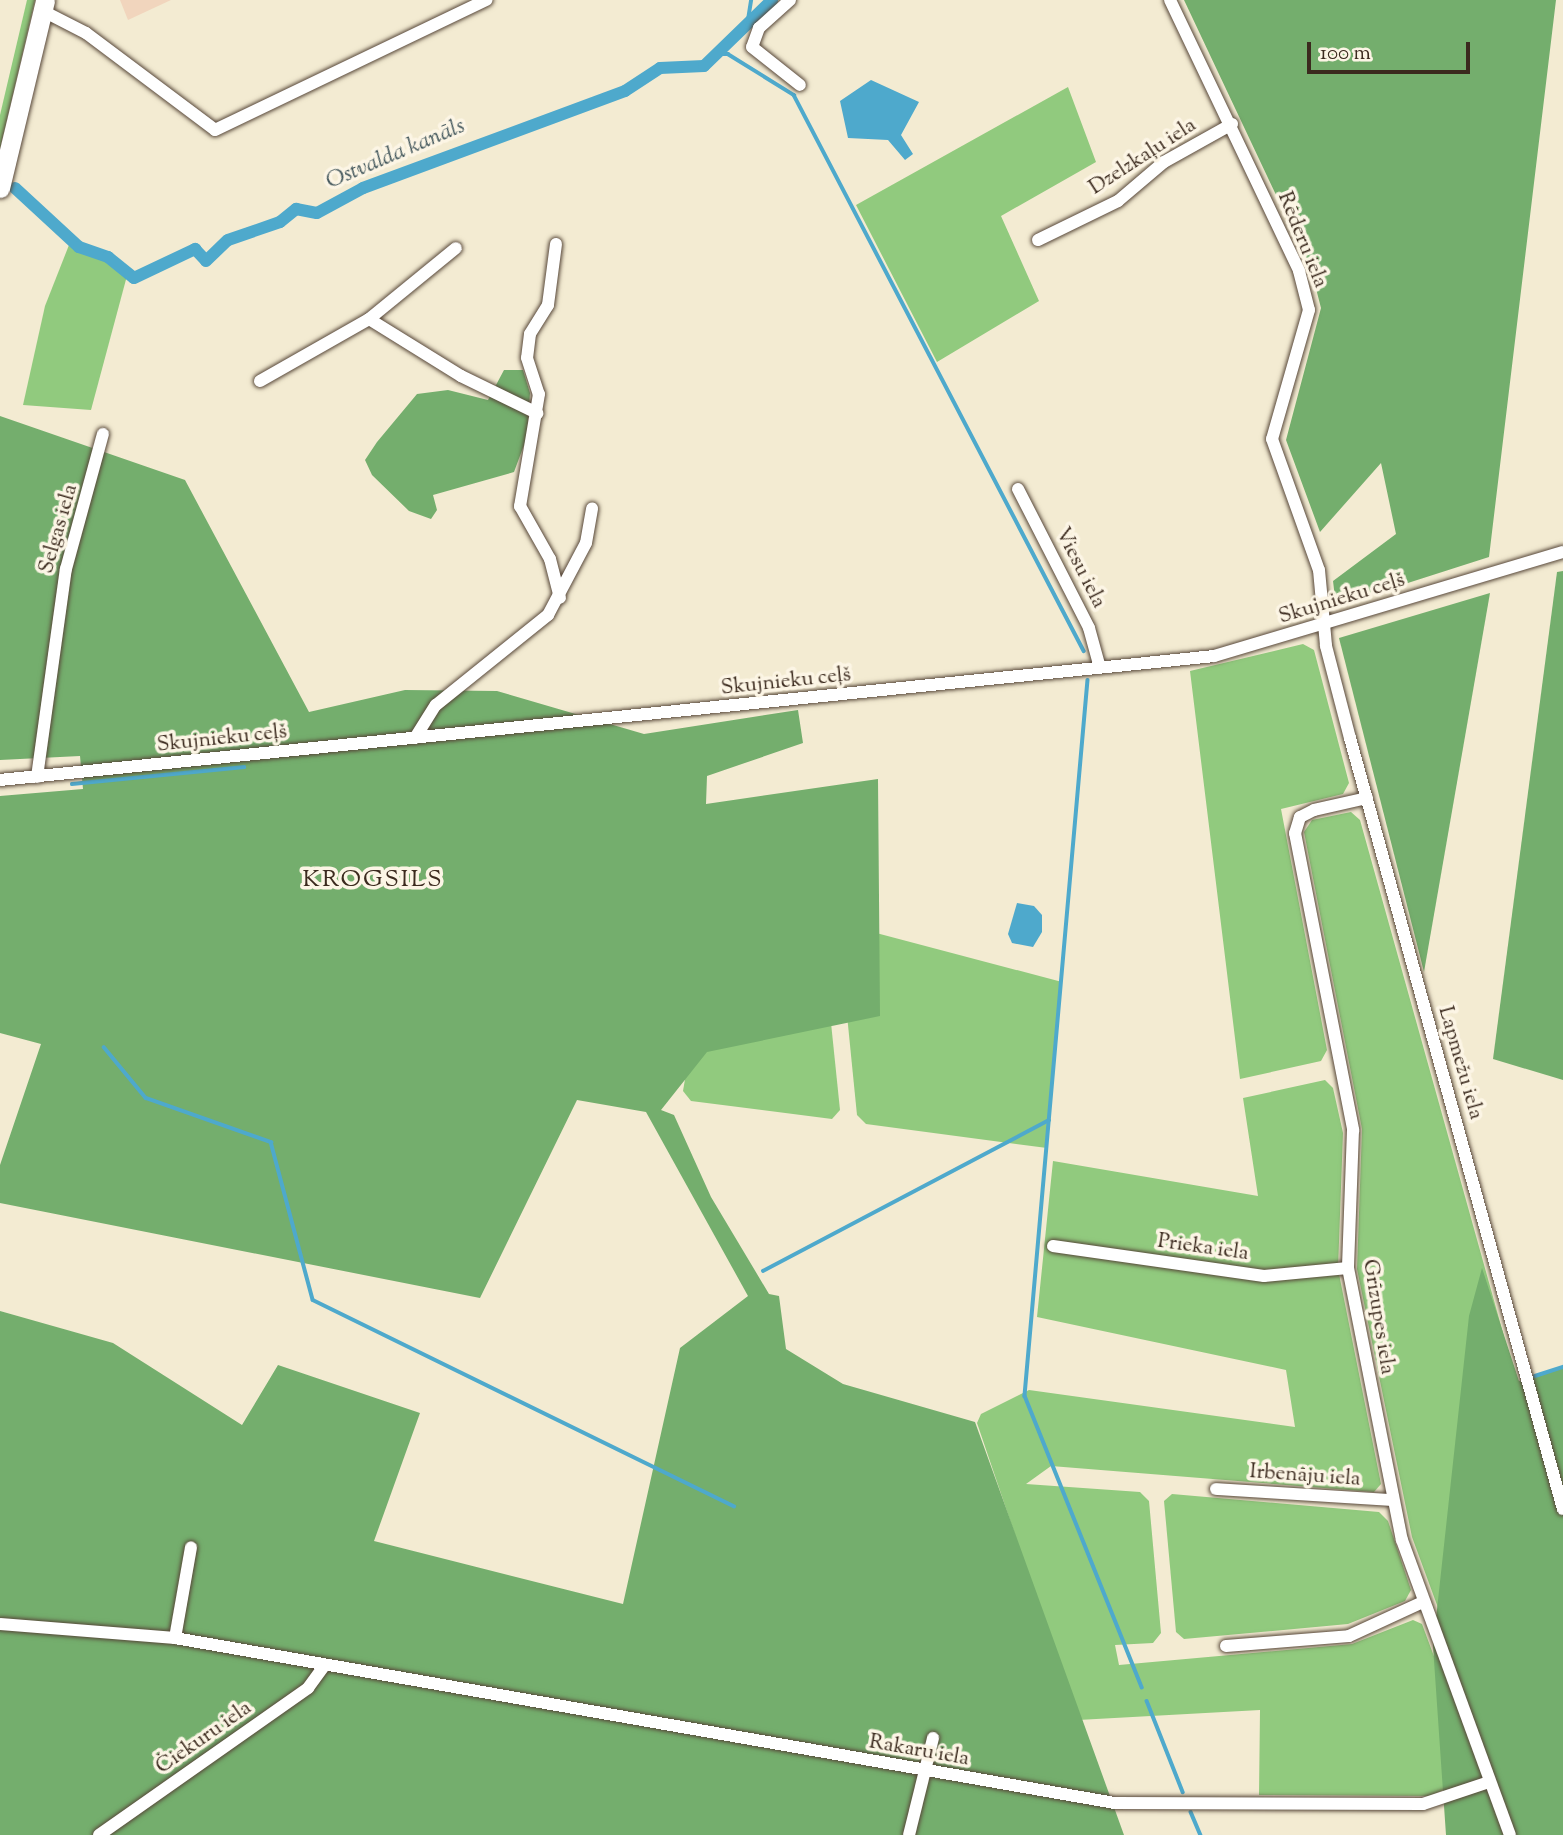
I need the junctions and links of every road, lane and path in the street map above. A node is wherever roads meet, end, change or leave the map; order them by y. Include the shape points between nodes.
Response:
1 (486, 0) edge
2 (790, 0) edge
3 (1170, 0) edge
4 (44, 5) edge
5 (800, 85) dead end
6 (1232, 124) junction
7 (0, 188) edge
8 (1038, 240) dead end
9 (556, 244) dead end
10 (456, 248) dead end
11 (369, 319) junction
12 (260, 381) dead end
13 (537, 413) junction
14 (103, 434) dead end
15 (1018, 489) dead end
16 (592, 509) dead end
17 (1563, 552) edge
18 (559, 598) junction
19 (1324, 627) junction
20 (1100, 667) junction
21 (415, 738) junction
22 (37, 777) junction
23 (0, 780) edge
24 (1367, 798) junction
25 (1053, 1246) dead end
26 (1348, 1268) junction
27 (1216, 1489) dead end
28 (1391, 1500) junction
29 (1563, 1509) edge
30 (191, 1547) dead end
31 (1423, 1602) junction
32 (0, 1624) edge
33 (176, 1638) junction
34 (1226, 1646) dead end
35 (324, 1666) junction
36 (933, 1738) dead end
37 (924, 1771) junction
38 (1489, 1782) junction
39 (99, 1835) edge
40 (909, 1835) edge
41 (1510, 1835) edge

1 - 4 street via 215,130
2 - 5 street via 759,27 752,47
3 - 6 street, Rēderu iela
4 - 7 main road
6 - 8 street, Dzelzkaļu iela via 1164,162 1118,201
6 - 19 street, Rēderu iela via 1299,271 1309,310 1272,439 1319,570
9 - 13 street via 554,279 527,358 539,394
10 - 11 street
11 - 12 street
11 - 13 street via 461,376
13 - 18 street via 520,506 550,559
14 - 22 street, Selgas iela via 66,569
15 - 20 street, Viesu iela via 1089,628
16 - 18 street via 586,543
17 - 19 street, Skujnieku ceļš
18 - 21 street via 548,615 436,705
19 - 20 street, Skujnieku ceļš via 1214,656
19 - 24 street, Lapmežu iela
20 - 21 street, Skujnieku ceļš
21 - 22 street, Skujnieku ceļš
22 - 23 street, Skujnieku ceļš
24 - 26 street, Grīzupes iela via 1314,810 1300,817 1295,833 1353,1130
24 - 29 street, Lapmežu iela
25 - 26 street, Prieka iela via 1264,1276
26 - 28 street, Grīzupes iela
27 - 28 street, Irbenāju iela
28 - 31 street, Grīzupes iela
30 - 33 street
31 - 34 street via 1349,1636
31 - 38 street, Grīzupes iela
32 - 33 street, Rakaru iela
33 - 35 street, Rakaru iela
35 - 37 street, Rakaru iela
35 - 39 street, Čiekuru iela via 308,1688
36 - 37 street
37 - 38 street, Rakaru iela via 1118,1803 1423,1804
37 - 40 street
38 - 41 street, Grīzupes iela

